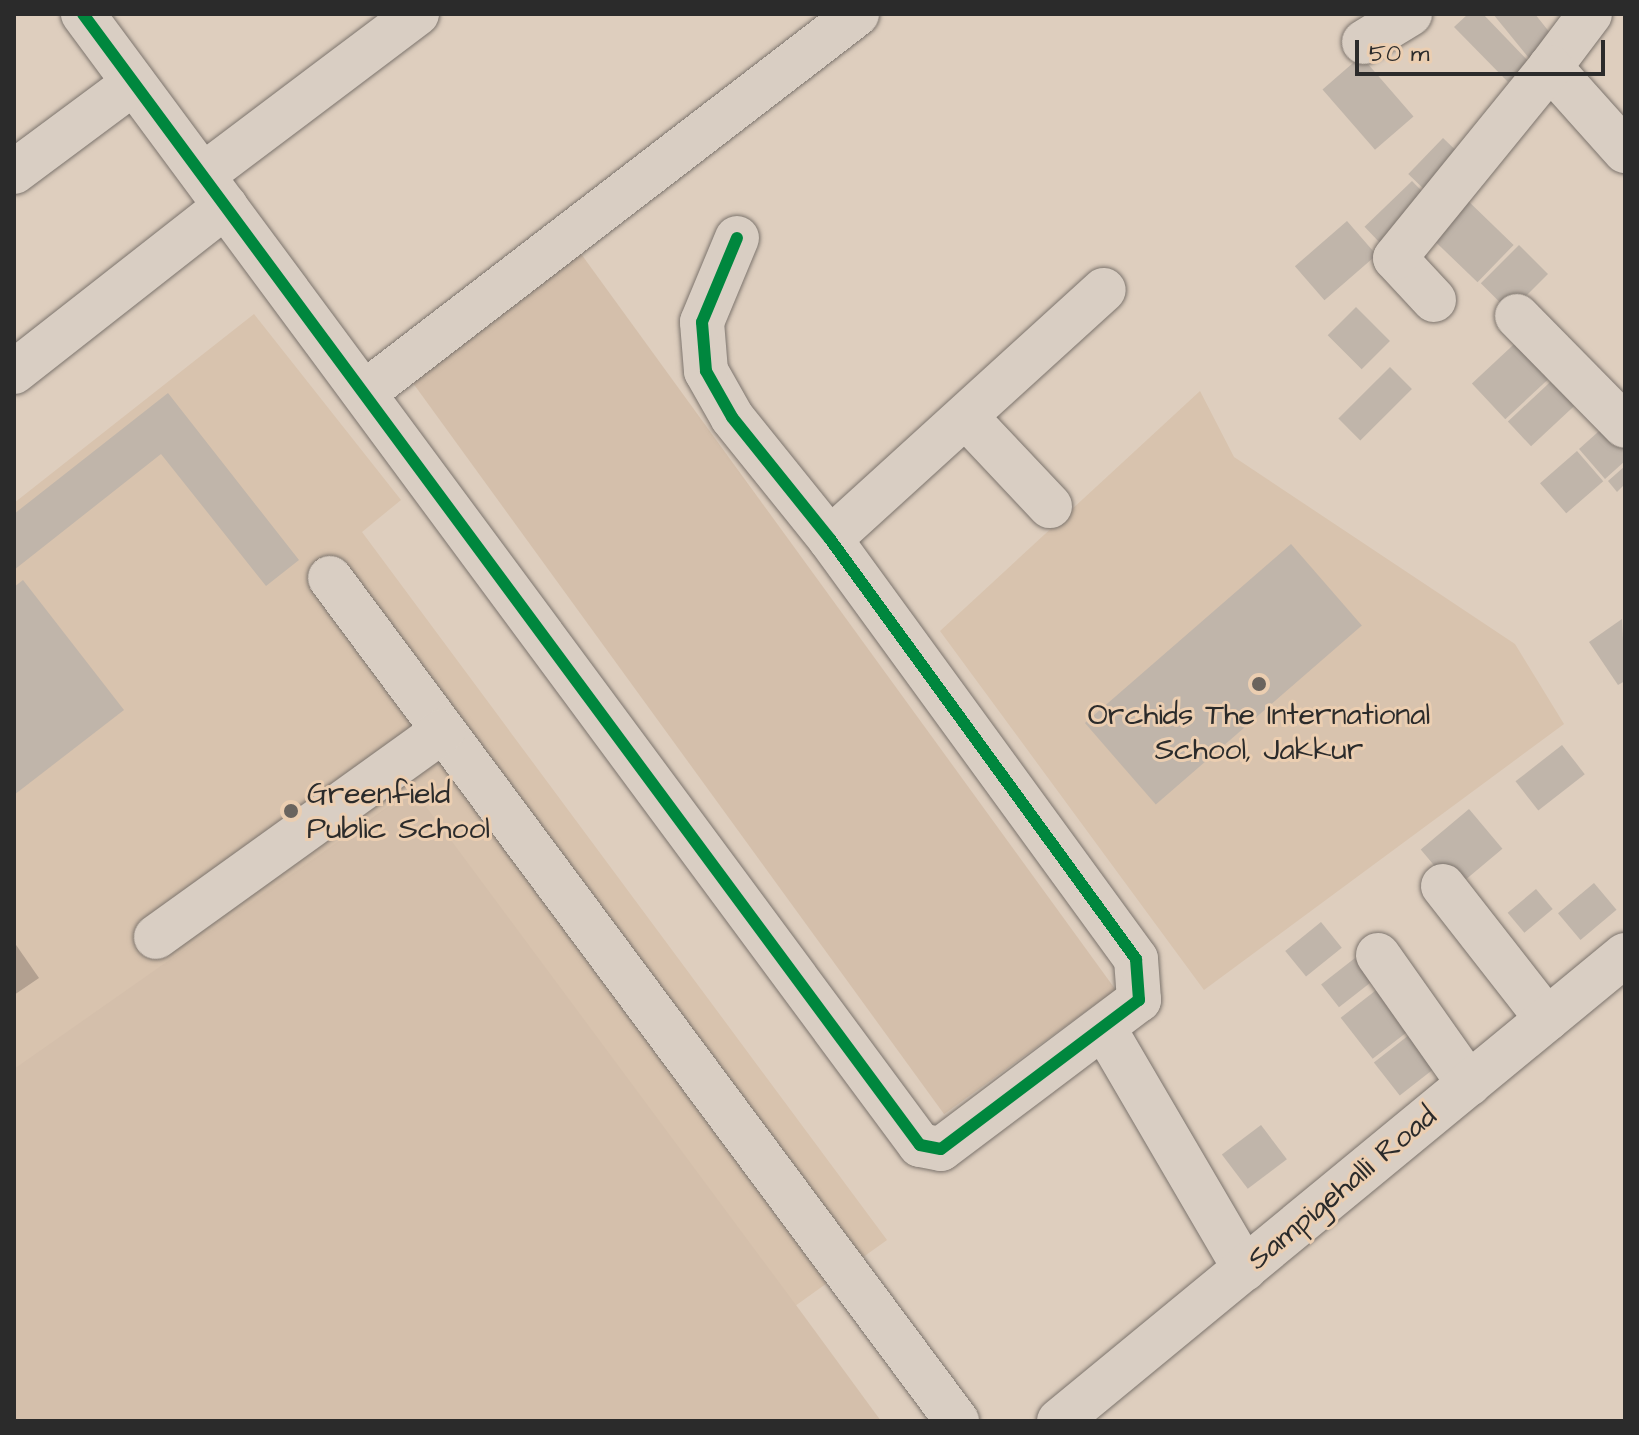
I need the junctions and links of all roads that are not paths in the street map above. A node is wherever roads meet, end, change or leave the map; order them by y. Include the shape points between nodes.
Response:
1 (83, 14) edge
2 (417, 14) edge
3 (857, 14) edge
4 (1410, 14) edge
5 (1590, 14) edge
6 (1364, 42) dead end
7 (1550, 67) junction
8 (134, 83) junction
9 (1625, 151) edge
10 (14, 172) edge
11 (214, 190) junction
12 (737, 238) dead end
13 (1104, 290) dead end
14 (1434, 300) dead end
15 (1517, 316) dead end
16 (14, 372) edge
17 (364, 393) junction
18 (967, 418) junction
19 (1625, 426) edge
20 (1050, 506) dead end
21 (830, 539) junction
22 (330, 578) dead end
23 (443, 731) junction
24 (1443, 886) dead end
25 (156, 937) dead end
26 (1378, 955) dead end
27 (1625, 955) edge
28 (1547, 1019) junction
29 (1104, 1028) junction
30 (1469, 1084) junction
31 (1245, 1269) junction
32 (957, 1421) edge
33 (1059, 1421) edge

1 - 8 street
2 - 11 street
3 - 17 street
4 - 6 street
5 - 7 street
7 - 9 street
7 - 14 street via 1395,258
8 - 10 street
8 - 11 street
11 - 16 street
11 - 17 street
12 - 21 street via 702,322 706,371 732,417
13 - 18 street
15 - 19 street
17 - 29 street via 920,1145 941,1149
18 - 20 street
18 - 21 street
21 - 29 street via 1136,959 1139,1000
22 - 23 street
23 - 25 street
23 - 32 street
24 - 28 street
26 - 30 street
27 - 28 street, Sampigehalli Road
28 - 30 street, Sampigehalli Road
29 - 31 street
30 - 31 street, Sampigehalli Road
31 - 33 street, Sampigehalli Road

